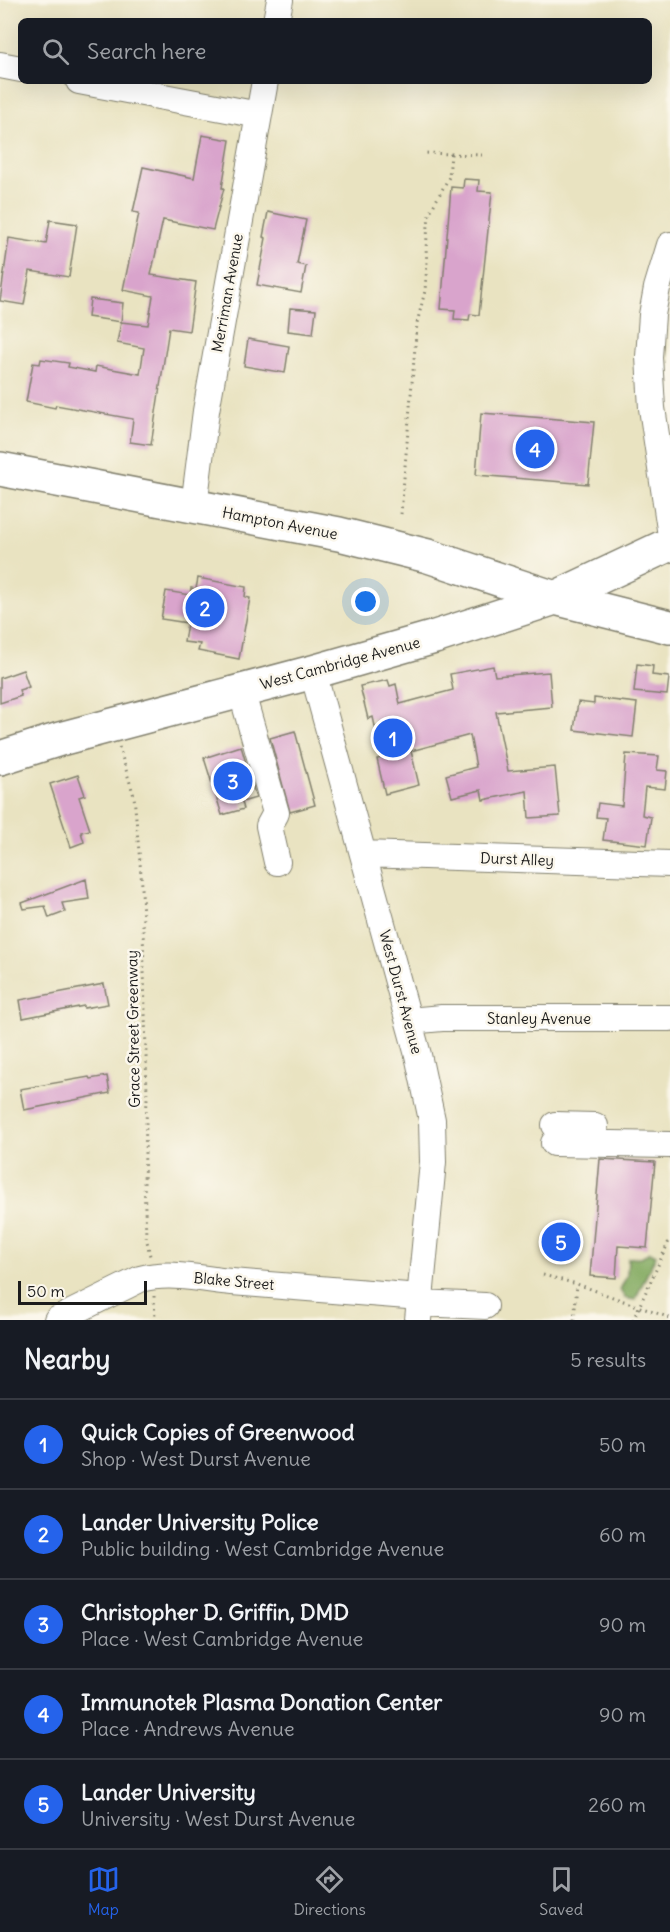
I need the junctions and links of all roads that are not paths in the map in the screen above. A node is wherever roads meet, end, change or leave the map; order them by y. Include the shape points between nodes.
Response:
1 (280, 0) edge
2 (277, 18) edge
3 (0, 65) edge
4 (18, 68) edge
5 (96, 84) edge
6 (265, 84) edge
7 (259, 115) junction
8 (670, 245) edge
9 (0, 469) edge
10 (194, 506) junction
11 (670, 529) edge
12 (670, 544) edge
13 (555, 598) junction
14 (670, 627) edge
15 (313, 672) junction
16 (241, 690) junction
17 (0, 758) edge
18 (363, 854) junction
19 (278, 862) dead end
20 (670, 864) edge
21 (670, 1018) edge
22 (409, 1021) junction
23 (670, 1129) edge
24 (670, 1145) edge
25 (485, 1306) dead end
26 (419, 1307) edge
27 (57, 1320) edge

1 - 2 street
3 - 4 street
5 - 7 street
6 - 7 street, Merriman Avenue
7 - 10 street, Merriman Avenue via 206,411
8 - 11 street via 652,315 650,357 652,408
9 - 10 main road, Hampton Avenue
10 - 13 main road, Hampton Avenue via 429,556
12 - 13 main road, West Cambridge Avenue
13 - 14 main road, Hampton Avenue
13 - 15 main road, West Cambridge Avenue
15 - 16 main road, West Cambridge Avenue
15 - 18 street, West Durst Avenue
16 - 17 main road, West Cambridge Avenue
16 - 19 street via 276,813 268,826
18 - 20 street, Durst Alley
18 - 22 street, West Durst Avenue
21 - 22 street, Stanley Avenue
22 - 26 street, West Durst Avenue via 428,1096 433,1135
23 - 24 street via 555,1134
25 - 26 street, Blake Street
26 - 27 street, Blake Street via 153,1275

